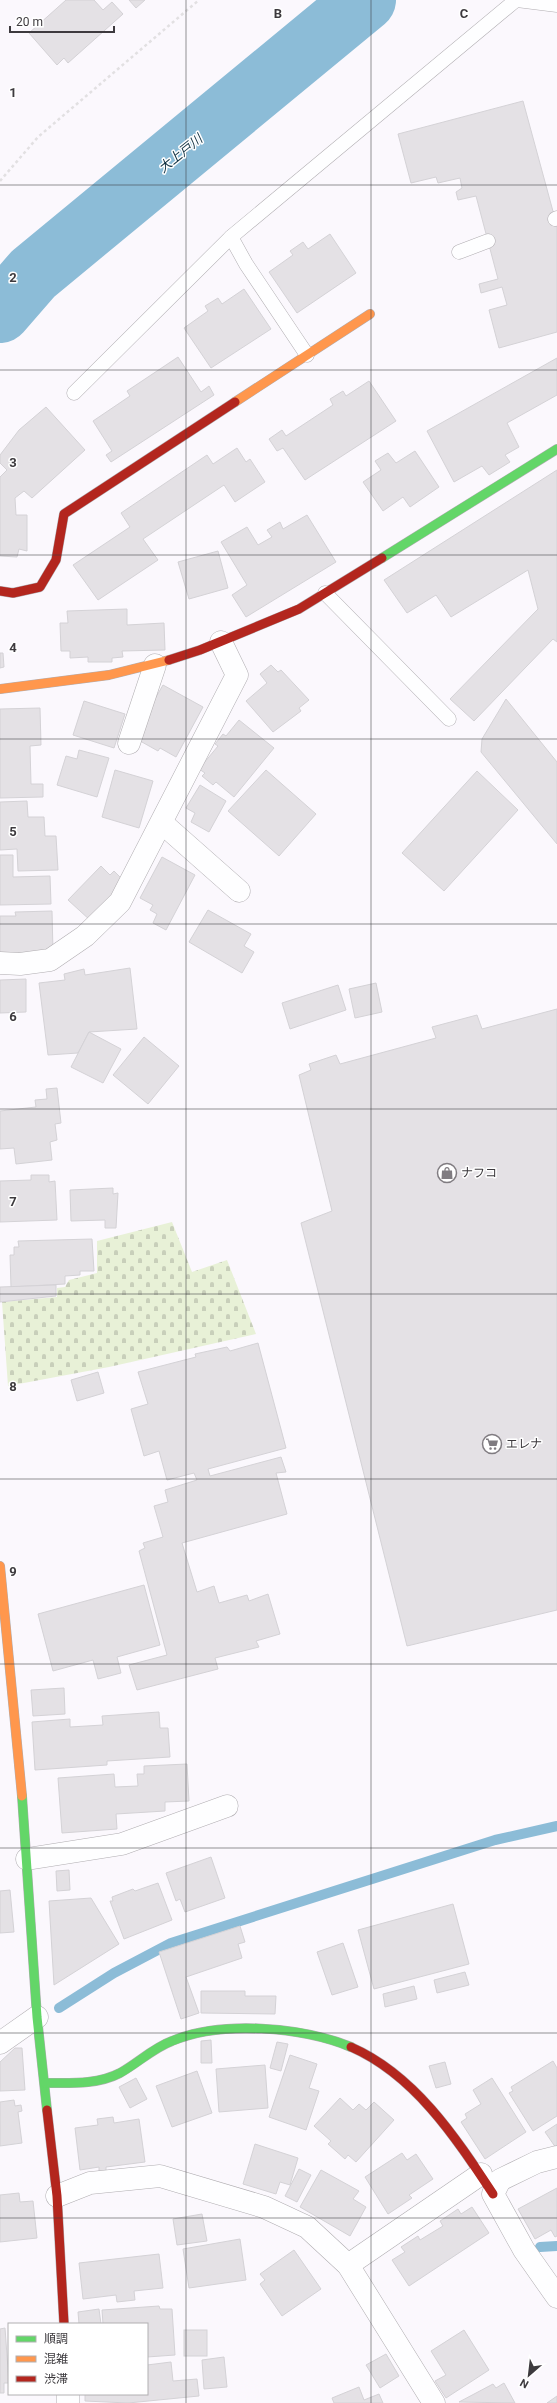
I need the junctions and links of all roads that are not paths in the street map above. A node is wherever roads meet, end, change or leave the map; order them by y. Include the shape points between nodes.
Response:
1 (516, 0) edge
2 (557, 5) edge
3 (231, 237) junction
4 (488, 241) dead end
5 (459, 252) dead end
6 (370, 314) dead end
7 (307, 356) junction
8 (74, 393) dead end
9 (557, 449) edge
10 (0, 591) edge
11 (325, 593) junction
12 (221, 642) junction
13 (155, 665) junction
14 (0, 689) edge
15 (449, 719) dead end
16 (129, 743) dead end
17 (162, 823) junction
18 (239, 891) dead end
19 (0, 963) edge
20 (0, 1566) edge
21 (227, 1806) dead end
22 (27, 1859) junction
23 (37, 2017) junction
24 (0, 2042) edge
25 (45, 2083) junction
26 (557, 2157) edge
27 (481, 2174) junction
28 (493, 2194) junction
29 (57, 2196) junction
30 (348, 2265) junction
31 (557, 2297) edge
32 (64, 2323) edge
33 (434, 2403) edge

1 - 2 lane
1 - 3 lane
3 - 7 lane
3 - 8 lane
4 - 5 lane
6 - 7 street
7 - 10 street via 64,514 56,560 40,588 13,593
9 - 11 street
11 - 12 street via 299,609
11 - 15 lane
12 - 13 street
12 - 17 street via 237,675
13 - 14 street via 109,675
13 - 16 street
17 - 18 street
17 - 19 street via 120,902 85,936 50,960 20,964
20 - 22 street
21 - 22 street via 122,1844
22 - 23 street
23 - 24 street
23 - 25 street
25 - 27 street via 93,2083 118,2073 172,2040 209,2029 303,2032 331,2038 373,2058 416,2091
25 - 29 street
26 - 28 street via 537,2162 500,2180
27 - 28 street
27 - 30 street
28 - 31 street via 524,2250
29 - 30 street via 90,2183 160,2176 264,2207 307,2228
29 - 32 street
30 - 33 street

